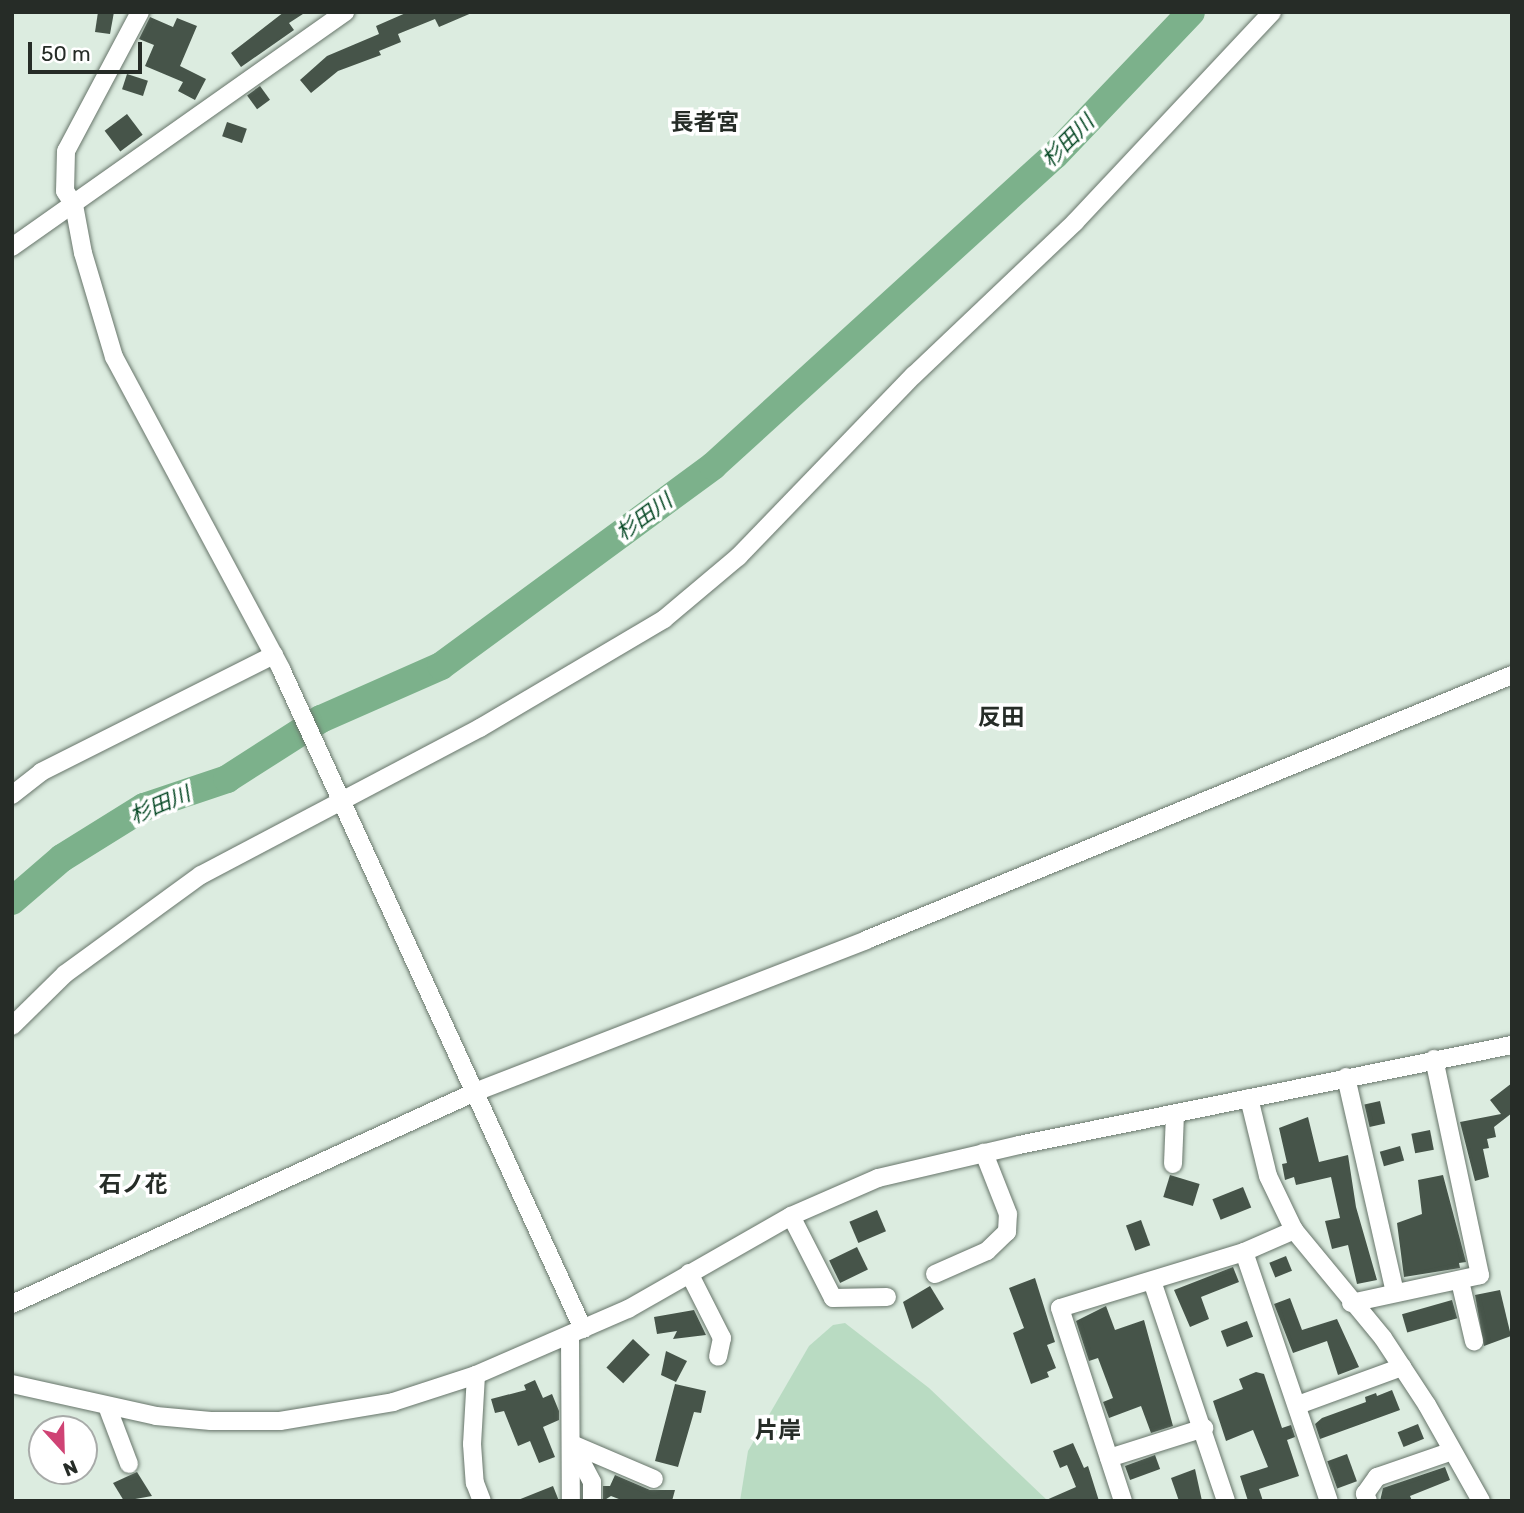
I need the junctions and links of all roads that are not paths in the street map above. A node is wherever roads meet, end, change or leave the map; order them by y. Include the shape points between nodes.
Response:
1 (139, 12) edge
2 (345, 12) edge
3 (1272, 12) edge
4 (74, 205) junction
5 (12, 247) edge
6 (277, 662) junction
7 (1512, 675) edge
8 (338, 794) junction
9 (12, 795) edge
10 (12, 1026) edge
11 (1512, 1045) edge
12 (1434, 1059) junction
13 (1346, 1077) junction
14 (475, 1092) junction
15 (1249, 1098) junction
16 (1175, 1114) junction
17 (984, 1153) junction
18 (1172, 1164) dead end
19 (791, 1216) junction
20 (1294, 1230) junction
21 (1244, 1252) junction
22 (690, 1273) junction
23 (935, 1274) dead end
24 (1152, 1281) junction
25 (1460, 1281) junction
26 (1395, 1293) junction
27 (887, 1297) dead end
28 (1351, 1303) junction
29 (12, 1304) edge
30 (576, 1332) junction
31 (1474, 1341) dead end
32 (718, 1357) dead end
33 (1402, 1367) junction
34 (476, 1375) junction
35 (12, 1384) edge
36 (1298, 1405) junction
37 (107, 1406) junction
38 (1203, 1428) junction
39 (572, 1444) junction
40 (1452, 1451) junction
41 (1109, 1458) junction
42 (129, 1464) dead end
43 (654, 1479) dead end
44 (482, 1501) edge
45 (571, 1501) edge
46 (592, 1501) edge
47 (1123, 1501) edge
48 (1226, 1501) edge
49 (1329, 1501) edge
50 (1368, 1501) edge
51 (1481, 1501) edge

1 - 4 street via 66,152 65,191
2 - 4 street
3 - 8 street via 1140,156 728,565 664,618 596,663
4 - 5 street
4 - 6 street via 83,253 114,357
6 - 8 street
6 - 9 street via 41,772
7 - 14 street via 866,940
8 - 10 street via 201,875 65,974
8 - 14 street
11 - 12 street
12 - 13 street
12 - 25 street via 1480,1275
13 - 15 street
13 - 26 street
14 - 29 street
14 - 30 street
15 - 16 street
15 - 20 street via 1269,1176
16 - 17 street
16 - 18 street
17 - 19 street via 878,1178
17 - 23 street via 1008,1213 1007,1232 987,1251
19 - 22 street
19 - 27 street via 833,1298
20 - 21 street
20 - 28 street
21 - 24 street
21 - 36 street
22 - 30 street
22 - 32 street via 722,1338
24 - 38 street
24 - 41 street via 1060,1308
25 - 26 street
25 - 31 street
26 - 28 street
28 - 33 street
30 - 34 street
30 - 39 street
33 - 36 street
33 - 40 street
34 - 37 street via 393,1402 280,1421 183,1418
34 - 44 street via 472,1444 475,1483
35 - 37 street
36 - 49 street
37 - 42 street
38 - 41 street
38 - 48 street
39 - 43 street
39 - 45 street
39 - 46 street via 592,1482
40 - 50 street via 1377,1477 1365,1494
40 - 51 street
41 - 47 street

